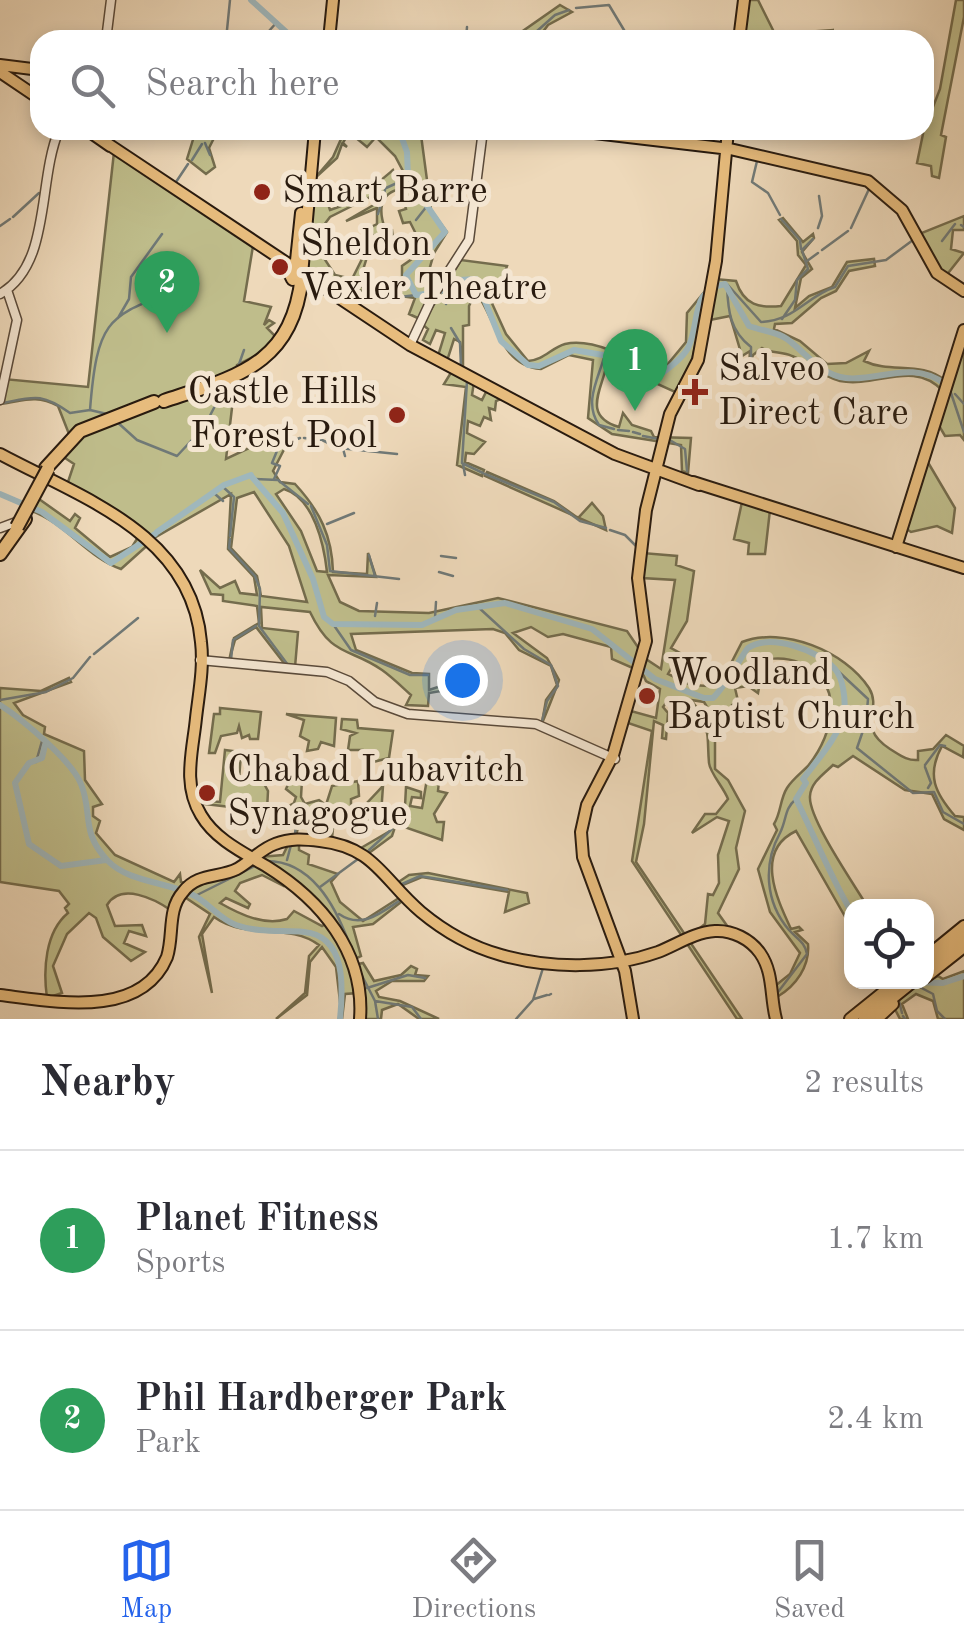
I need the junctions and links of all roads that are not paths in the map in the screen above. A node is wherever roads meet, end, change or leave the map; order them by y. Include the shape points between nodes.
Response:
1 (111, 0) edge
2 (334, 0) edge
3 (744, 0) edge
4 (107, 30) edge
5 (330, 30) edge
6 (740, 30) edge
7 (6, 71) edge
8 (30, 91) edge
9 (56, 140) edge
10 (102, 140) edge
11 (313, 140) edge
12 (482, 140) edge
13 (656, 140) edge
14 (727, 140) edge
15 (726, 148) junction
16 (302, 272) junction
17 (3, 292) edge
18 (964, 292) edge
19 (964, 330) edge
20 (410, 345) junction
21 (0, 400) edge
22 (0, 454) edge
23 (655, 468) junction
24 (44, 475) junction
25 (22, 519) junction
26 (0, 528) edge
27 (896, 547) junction
28 (0, 550) edge
29 (964, 568) edge
30 (200, 662) junction
31 (614, 757) junction
32 (250, 859) junction
33 (595, 882) junction
34 (964, 936) edge
35 (934, 958) edge
36 (622, 959) junction
37 (934, 968) edge
38 (895, 989) edge
39 (897, 989) edge
40 (898, 989) edge
41 (0, 995) edge
42 (360, 1019) edge
43 (635, 1019) edge
44 (777, 1019) edge
45 (850, 1019) edge
46 (864, 1019) edge
47 (877, 1019) edge

1 - 4 street
2 - 5 main road
3 - 6 main road
7 - 8 main road
9 - 17 street via 32,258 25,274
10 - 16 main road
11 - 16 main road
12 - 20 street via 470,240
13 - 15 main road
14 - 15 main road
15 - 18 main road via 876,185 902,210 932,267
15 - 23 main road via 694,363 669,405
16 - 20 main road
16 - 24 highway via 290,326 262,361 235,377 100,422 64,444
17 - 21 street via 14,304 16,324
19 - 27 main road
20 - 23 main road
22 - 24 main road
23 - 27 main road
23 - 31 main road via 639,573 648,628
24 - 25 highway, bridge
24 - 25 street, bridge
24 - 30 main road via 153,542 178,575
25 - 26 street
25 - 28 highway
27 - 29 main road
30 - 31 street via 327,672 392,710 533,723
30 - 32 main road via 188,773 197,808 217,836
31 - 33 main road via 585,826
31 - 33 main road via 588,804 581,846
32 - 36 main road via 286,840 346,845 368,855 448,932 487,950 535,962
32 - 41 main road via 192,883 180,896 164,962 130,1001 103,1006
32 - 42 main road via 328,919 361,996
33 - 36 main road
34 - 35 highway
34 - 37 main road
36 - 43 main road
36 - 44 main road via 708,929 736,932 756,943 769,962
38 - 45 main road
39 - 46 highway
40 - 47 main road

